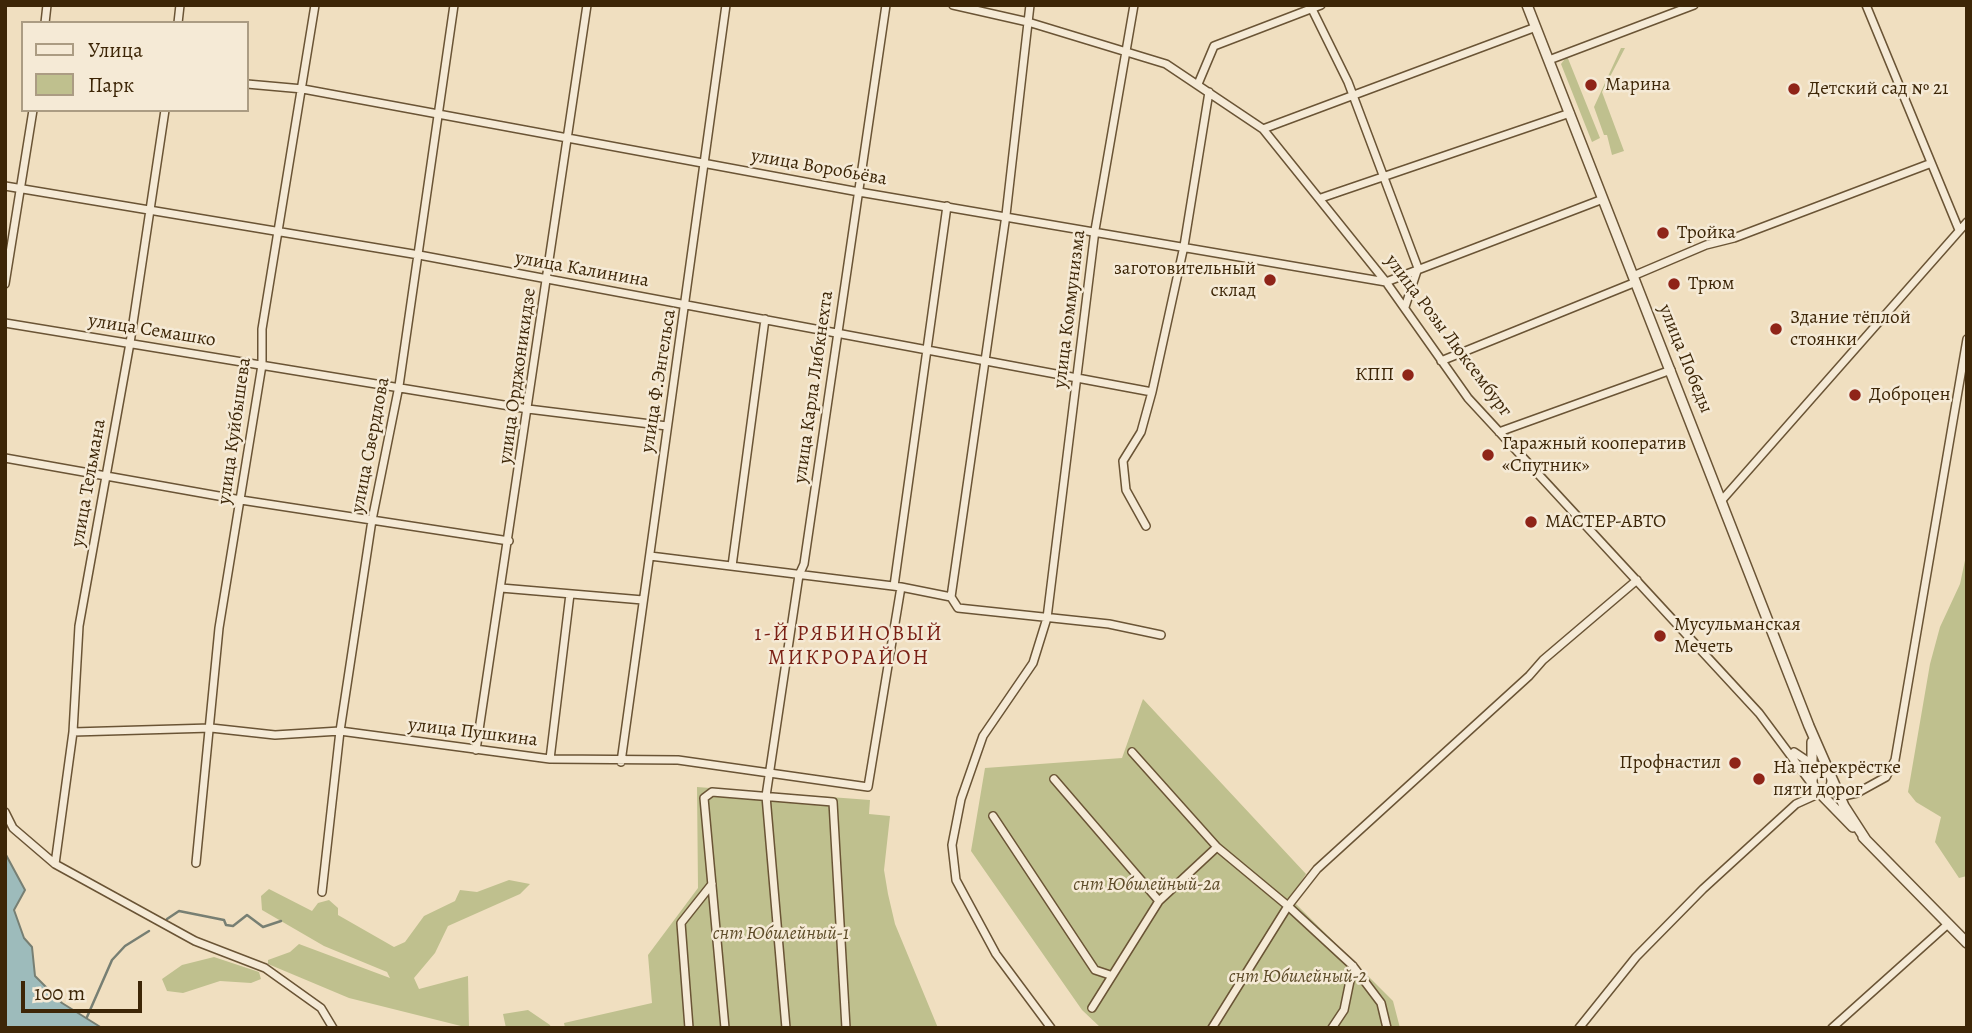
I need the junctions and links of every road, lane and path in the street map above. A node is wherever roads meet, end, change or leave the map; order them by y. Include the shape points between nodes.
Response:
1 (315, 5) edge
2 (454, 5) edge
3 (587, 5) edge
4 (726, 5) edge
5 (887, 5) edge
6 (953, 5) edge
7 (1030, 5) edge
8 (1134, 5) edge
9 (1321, 5) edge
10 (1527, 5) edge
11 (1694, 5) edge
12 (1866, 5) edge
13 (1311, 7) edge
14 (1028, 22) junction
15 (1536, 27) junction
16 (1127, 52) junction
17 (1549, 60) junction
18 (248, 84) edge
19 (1198, 84) junction
20 (303, 89) junction
21 (1209, 92) junction
22 (1352, 95) junction
23 (33, 112) edge
24 (165, 112) edge
25 (1570, 113) junction
26 (436, 114) junction
27 (1264, 130) junction
28 (568, 136) junction
29 (706, 163) junction
30 (1929, 164) junction
31 (1384, 178) junction
32 (5, 186) edge
33 (21, 188) junction
34 (859, 192) junction
35 (1321, 198) junction
36 (1603, 199) junction
37 (947, 206) junction
38 (151, 209) junction
39 (1006, 215) junction
40 (1967, 222) edge
41 (280, 230) junction
42 (1095, 230) junction
43 (1959, 230) junction
44 (1184, 246) junction
45 (419, 255) junction
46 (1418, 268) junction
47 (1634, 279) junction
48 (548, 280) junction
49 (1386, 282) junction
50 (5, 284) edge
51 (687, 305) junction
52 (1405, 307) junction
53 (765, 319) junction
54 (5, 323) edge
55 (838, 334) junction
56 (1967, 339) edge
57 (130, 343) junction
58 (925, 349) junction
59 (985, 360) junction
60 (1441, 361) junction
61 (262, 365) junction
62 (1671, 370) junction
63 (1077, 377) junction
64 (399, 386) junction
65 (1152, 392) junction
66 (528, 409) junction
67 (667, 426) junction
68 (1499, 432) junction
69 (5, 457) edge
70 (106, 475) junction
71 (241, 500) junction
72 (1722, 500) junction
73 (372, 520) junction
74 (1146, 526) dead end
75 (509, 541) junction
76 (650, 556) junction
77 (732, 566) junction
78 (799, 575) junction
79 (1637, 580) junction
80 (897, 586) junction
81 (501, 588) junction
82 (570, 594) junction
83 (951, 597) junction
84 (643, 600) junction
85 (1047, 618) junction
86 (1161, 635) dead end
87 (1809, 726) junction
88 (211, 728) junction
89 (340, 731) junction
90 (73, 732) junction
91 (1781, 739) junction
92 (476, 750) junction
93 (1132, 752) dead end
94 (550, 759) junction
95 (621, 762) junction
96 (1817, 768) junction
97 (769, 773) junction
98 (1832, 777) junction
99 (1054, 779) dead end
100 (1816, 786) junction
101 (1857, 793) junction
102 (766, 796) junction
103 (1839, 797) junction
104 (1796, 804) junction
105 (5, 813) edge
106 (993, 816) dead end
107 (1850, 817) junction
108 (1866, 840) junction
109 (1217, 847) junction
110 (196, 863) dead end
111 (55, 864) junction
112 (712, 884) junction
113 (322, 892) dead end
114 (1159, 901) junction
115 (1288, 906) junction
116 (1948, 925) junction
117 (1967, 943) edge
118 (1353, 966) junction
119 (1110, 975) junction
120 (1092, 1007) dead end
121 (333, 1028) edge
122 (690, 1028) edge
123 (725, 1028) edge
124 (786, 1028) edge
125 (846, 1028) edge
126 (1051, 1028) edge
127 (1212, 1028) edge
128 (1332, 1028) edge
129 (1387, 1028) edge
130 (1579, 1028) edge
131 (1832, 1028) edge

1 - 20 street, улица Куйбышева
2 - 26 street, улица Свердлова
3 - 28 street, улица Орджоникидзе
4 - 29 street, улица Ф.Энгельса
5 - 34 street, улица Карла Либкнехта
6 - 14 street, улица Розы Люксембург
7 - 14 street
8 - 16 street, улица Коммунизма
9 - 13 street
10 - 15 street, улица Победы
11 - 17 street
12 - 30 street
13 - 19 street via 1214,46
13 - 22 street
14 - 16 street, улица Розы Люксембург
14 - 39 street
15 - 17 street, улица Победы
15 - 22 street
16 - 19 street, улица Розы Люксембург via 1166,64
16 - 42 street, улица Коммунизма
17 - 25 street, улица Победы
18 - 20 street, улица Воробьёва
19 - 21 street, улица Розы Люксембург
20 - 26 street, улица Воробьёва
20 - 41 street, улица Куйбышева
21 - 27 street, улица Розы Люксембург
21 - 44 street
22 - 27 street
22 - 31 street
23 - 33 street
24 - 38 street, улица Тельмана
25 - 31 street
25 - 36 street, улица Победы
26 - 28 street, улица Воробьёва
26 - 45 street, улица Свердлова
27 - 35 street, улица Розы Люксембург
28 - 29 street, улица Воробьёва
28 - 48 street, улица Орджоникидзе
29 - 34 street, улица Воробьёва
29 - 51 street, улица Ф.Энгельса
30 - 43 street
30 - 47 street via 1706,245
31 - 35 street
31 - 46 street
32 - 33 street, улица Калинина
33 - 38 street, улица Калинина
33 - 50 street
34 - 37 street, улица Воробьёва
34 - 55 street, улица Карла Либкнехта
35 - 49 street, улица Розы Люксембург
36 - 46 street
36 - 47 street, улица Победы
37 - 39 street, улица Воробьёва
37 - 58 street
38 - 41 street, улица Калинина
38 - 57 street, улица Тельмана
39 - 42 street, улица Воробьёва
39 - 59 street
40 - 43 street
41 - 45 street, улица Калинина
41 - 61 street, улица Куйбышева via 262,329
42 - 44 street, улица Воробьёва
42 - 63 street, улица Коммунизма
43 - 72 street
44 - 49 street, улица Воробьёва
44 - 65 street
45 - 48 street, улица Калинина
45 - 64 street, улица Свердлова
46 - 49 street
46 - 52 street
47 - 60 street
47 - 62 street, улица Победы
48 - 51 street, улица Калинина
48 - 66 street, улица Орджоникидзе
49 - 52 street, улица Розы Люксембург
51 - 53 street, улица Калинина
51 - 67 street, улица Ф.Энгельса
52 - 60 street, улица Розы Люксембург
53 - 55 street, улица Калинина
53 - 77 street
54 - 57 street, улица Семашко
55 - 58 street, улица Калинина
55 - 78 street, улица Карла Либкнехта
56 - 101 street via 1895,760 1886,777
57 - 61 street, улица Семашко
57 - 70 street, улица Тельмана
58 - 59 street, улица Калинина
58 - 80 street
59 - 63 street, улица Калинина
59 - 83 street
60 - 68 street, улица Розы Люксембург
61 - 64 street, улица Семашко
61 - 71 street, улица Куйбышева
62 - 68 street
62 - 72 street, улица Победы
63 - 65 street, улица Калинина
63 - 85 street, улица Коммунизма
64 - 66 street, улица Семашко
64 - 73 street, улица Свердлова
65 - 74 street via 1141,432 1123,465 1126,490
66 - 67 street, улица Семашко
66 - 75 street, улица Орджоникидзе
67 - 76 street, улица Ф.Энгельса
68 - 79 street, улица Розы Люксембург
69 - 70 street
70 - 71 street
70 - 90 street, улица Тельмана via 79,626
71 - 73 street
71 - 88 street, улица Куйбышева via 219,628
72 - 87 street, улица Победы
73 - 75 street
73 - 89 street, улица Свердлова
75 - 81 street, улица Орджоникидзе
76 - 77 street
76 - 84 street, улица Ф.Энгельса
77 - 78 street
78 - 80 street
78 - 97 street, улица Карла Либкнехта
79 - 91 street, улица Розы Люксембург
79 - 115 street via 1543,660 1317,869
80 - 83 street
80 - 97 street, улица Пушкина via 868,787
81 - 82 street
81 - 92 street, улица Орджоникидзе
82 - 84 street
82 - 94 street
83 - 85 street via 958,608
84 - 95 street, улица Ф.Энгельса
85 - 86 street
85 - 126 street, улица Коммунизма via 1033,663 984,736 961,799 952,845 956,880 996,954
87 - 96 street, улица Победы
87 - 98 street, улица Победы
88 - 89 street, улица Пушкина via 275,735
88 - 90 street, улица Пушкина
88 - 110 street, улица Куйбышева
89 - 92 street, улица Пушкина
89 - 113 street, улица Свердлова
90 - 111 street, улица Тельмана
91 - 96 street
91 - 100 street, улица Розы Люксембург
92 - 94 street, улица Пушкина
93 - 109 street
94 - 95 street, улица Пушкина
95 - 97 street, улица Пушкина via 678,760
96 - 98 street
96 - 100 street
97 - 102 street, улица Карла Либкнехта
98 - 100 street
98 - 103 street, улица Розы Люксембург
99 - 114 street
100 - 104 street
100 - 104 street
100 - 108 street, улица Розы Люксембург
101 - 103 street
101 - 107 street via 1848,803
102 - 112 street via 712,792 705,798
102 - 124 street, улица Карла Либкнехта
102 - 125 street via 833,802
103 - 107 street, улица Розы Люксембург
104 - 130 street via 1636,957
105 - 111 street via 13,828
106 - 119 street via 1095,970
107 - 108 street, улица Розы Люксембург
108 - 116 street, улица Розы Люксембург
109 - 114 street
109 - 115 street
111 - 121 street via 195,941 265,968 321,1008
112 - 122 street via 681,923
112 - 123 street
114 - 119 street
115 - 118 street
115 - 127 street
116 - 117 street, улица Розы Люксембург
116 - 131 street
118 - 128 street via 1344,1010
118 - 129 street via 1381,1003
119 - 120 street

